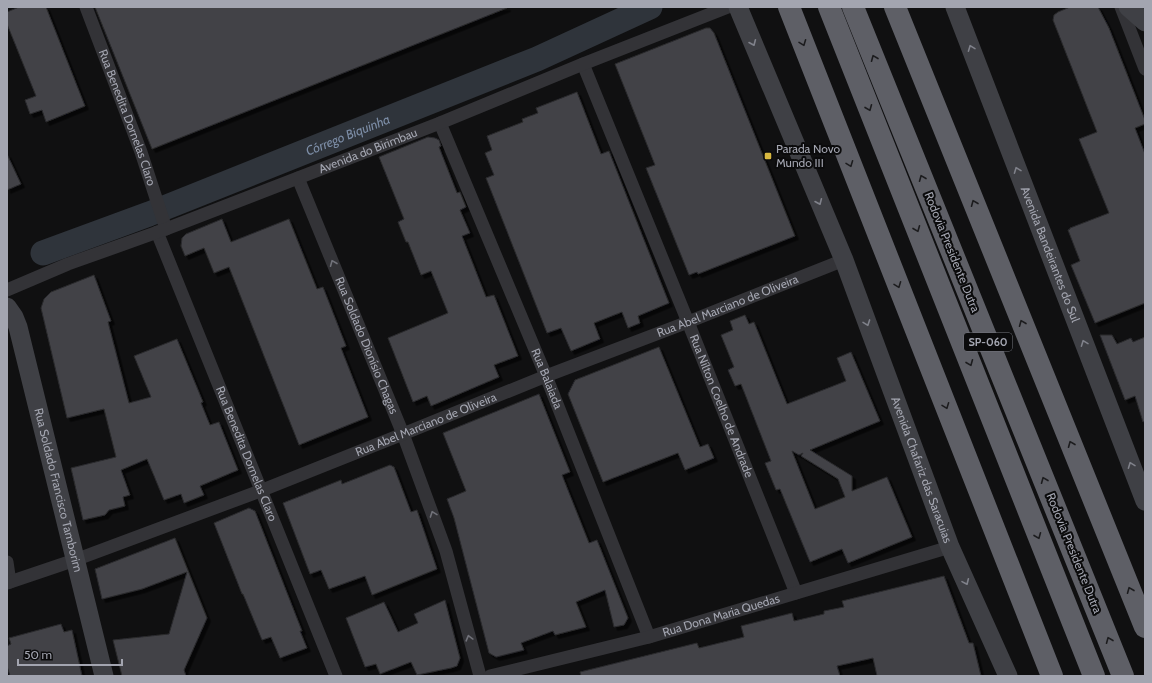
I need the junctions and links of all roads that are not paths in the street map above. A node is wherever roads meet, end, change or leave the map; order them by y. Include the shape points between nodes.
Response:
1 (86, 7) edge
2 (728, 7) edge
3 (738, 7) edge
4 (789, 7) edge
5 (829, 7) edge
6 (853, 7) edge
7 (895, 7) edge
8 (955, 7) edge
9 (1121, 7) edge
10 (1128, 7) edge
11 (1145, 22) edge
12 (583, 64) junction
13 (1145, 68) edge
14 (440, 123) junction
15 (298, 178) junction
16 (162, 230) junction
17 (844, 260) junction
18 (7, 290) edge
19 (7, 307) edge
20 (688, 322) junction
21 (546, 376) junction
22 (403, 434) junction
23 (260, 491) junction
24 (1145, 501) edge
25 (950, 547) junction
26 (75, 560) junction
27 (7, 562) edge
28 (9, 582) edge
29 (796, 593) junction
30 (1145, 627) edge
31 (649, 637) junction
32 (104, 676) edge
33 (336, 676) edge
34 (480, 676) edge
35 (490, 676) edge
36 (1008, 676) edge
37 (1052, 676) edge
38 (1094, 676) edge
39 (1124, 676) edge

1 - 16 street, Rua Benedita Dornelas Claro via 141,152 160,211
2 - 12 street, Avenida do Birimbau
3 -> 17 street, Avenida Chafariz das Saracuias
4 -> 37 highway
5 -> 38 highway, Rodovia Presidente Dutra / SP-060
39 -> 6 highway, Rodovia Presidente Dutra / SP-060
30 -> 7 highway, SP-060
24 -> 8 street, Avenida Bandeirantes do Sul
9 - 13 street
10 - 11 street
12 - 14 street, Avenida do Birimbau
12 - 20 street, Rua Nílton Coelho de Andrade
14 - 15 street, Avenida do Birimbau
14 - 21 street, Rua Balaiada
15 - 16 street, Avenida do Birimbau
22 -> 15 street, Rua Soldado Dionísio Chagas
16 - 18 street, Avenida do Birimbau via 68,264
16 - 23 street, Rua Benedita Dornelas Claro
17 - 20 street, Rua Abel Marciano de Oliveira
17 -> 25 street, Avenida Chafariz das Saracuias
19 - 26 street, Rua Soldado Francisco Tamborim via 18,327
20 - 21 street, Rua Abel Marciano de Oliveira
20 - 29 street, Rua Nílton Coelho de Andrade
21 - 22 street, Rua Abel Marciano de Oliveira
21 - 31 street, Rua Balaiada
22 - 23 street, Rua Abel Marciano de Oliveira
34 -> 22 street, Rua Soldado Dionísio Chagas via 446,551
23 - 26 street, Rua Abel Marciano de Oliveira
23 - 33 street, Rua Benedita Dornelas Claro
25 - 29 street, Rua Dona Maria Quedas
25 -> 36 street, Avenida Chafariz das Saracuias
26 - 28 street, Rua Abel Marciano de Oliveira
26 - 32 street, Rua Soldado Francisco Tamborim
27 - 28 street
29 - 31 street, Rua Dona Maria Quedas
31 - 35 street, Rua Dona Maria Quedas

